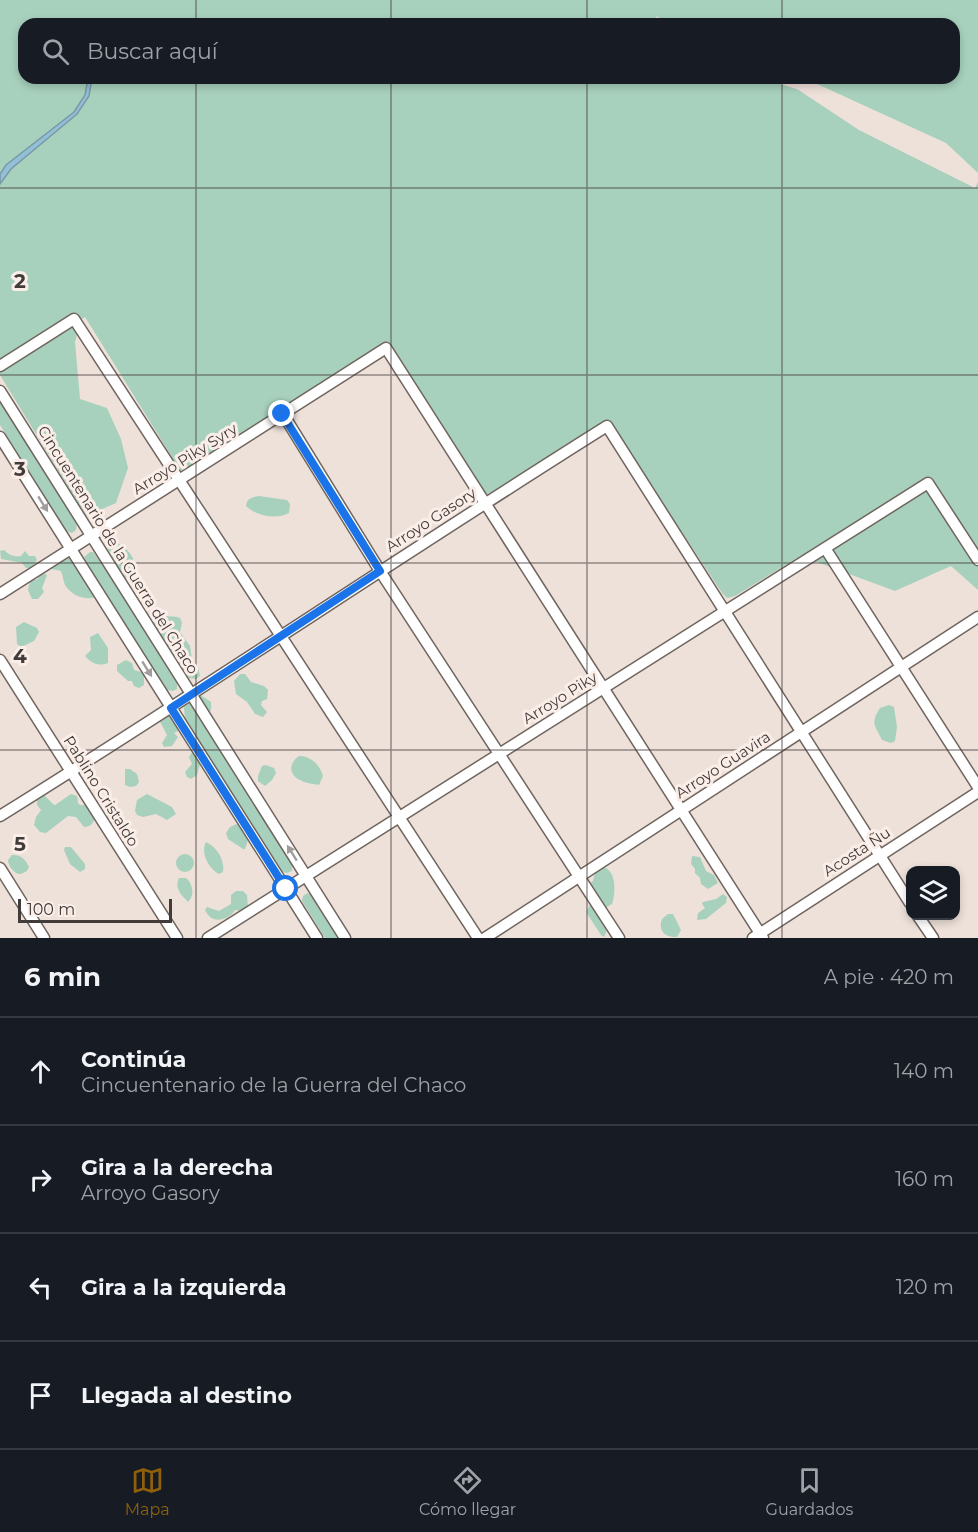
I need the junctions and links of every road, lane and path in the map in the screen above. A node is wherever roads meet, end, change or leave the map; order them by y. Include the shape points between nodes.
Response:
1 (0, 366) edge
2 (0, 391) edge
3 (282, 414) junction
4 (0, 437) edge
5 (179, 480) junction
6 (485, 503) junction
7 (92, 536) junction
8 (825, 548) junction
9 (71, 549) junction
10 (978, 560) edge
11 (380, 571) junction
12 (0, 594) edge
13 (725, 612) junction
14 (978, 617) edge
15 (281, 636) junction
16 (0, 660) edge
17 (901, 667) junction
18 (603, 688) junction
19 (191, 695) junction
20 (171, 708) junction
21 (801, 732) junction
22 (500, 754) junction
23 (71, 772) junction
24 (978, 787) edge
25 (978, 792) edge
26 (681, 810) junction
27 (0, 816) edge
28 (399, 818) junction
29 (880, 855) junction
30 (0, 868) edge
31 (306, 876) junction
32 (579, 877) junction
33 (286, 889) junction
34 (906, 897) edge
35 (921, 920) edge
36 (758, 936) edge
37 (44, 938) edge
38 (177, 938) edge
39 (208, 938) edge
40 (317, 938) edge
41 (345, 938) edge
42 (477, 938) edge
43 (485, 938) edge
44 (619, 938) edge
45 (933, 938) edge

1 - 5 street via 74,319
2 - 7 street, Cincuentenario de la Guerra del Chaco
3 - 5 street, Arroyo Piky Syry
3 - 6 street, Arroyo Piky Syry via 386,348
3 - 11 street
4 -> 9 street
5 - 7 street, Arroyo Piky Syry
5 - 15 street
6 - 11 street, Arroyo Gasory
6 - 13 street, Arroyo Gasory via 607,426
6 - 18 street
7 - 9 street, Arroyo Piky Syry
7 - 19 street, Cincuentenario de la Guerra del Chaco
8 - 10 street, Arroyo Piky via 928,483
8 - 13 street, Arroyo Piky
8 - 17 street
9 - 12 street, Arroyo Piky Syry
9 -> 20 street
11 - 15 street, Arroyo Gasory
11 - 22 street
13 - 18 street, Arroyo Piky
13 - 21 street
14 - 17 street, Arroyo Guavira
15 - 19 street, Arroyo Gasory
15 - 28 street
16 - 23 street, Pablino Cristaldo
17 - 21 street, Arroyo Guavira
17 - 24 street
18 - 22 street, Arroyo Piky
18 - 26 street
19 - 20 street, Arroyo Gasory
31 -> 19 street, Cincuentenario de la Guerra del Chaco
20 - 23 street, Arroyo Gasory
20 - 33 street
21 - 26 street, Arroyo Guavira
21 - 29 street
22 - 28 street, Arroyo Piky
22 - 32 street
23 - 27 street, Arroyo Gasory
23 - 38 street, Pablino Cristaldo
25 - 29 street, Acosta Ñu
26 - 32 street, Arroyo Guavira
26 - 36 street
28 - 31 street, Arroyo Piky
28 - 42 street
29 - 34 street
29 - 36 street, Acosta Ñu
30 - 37 street
31 - 33 street, Arroyo Piky
31 - 41 street, Cincuentenario de la Guerra del Chaco
32 - 43 street, Arroyo Guavira
32 - 44 street
33 - 39 street, Arroyo Piky
33 - 40 street
35 - 45 street

